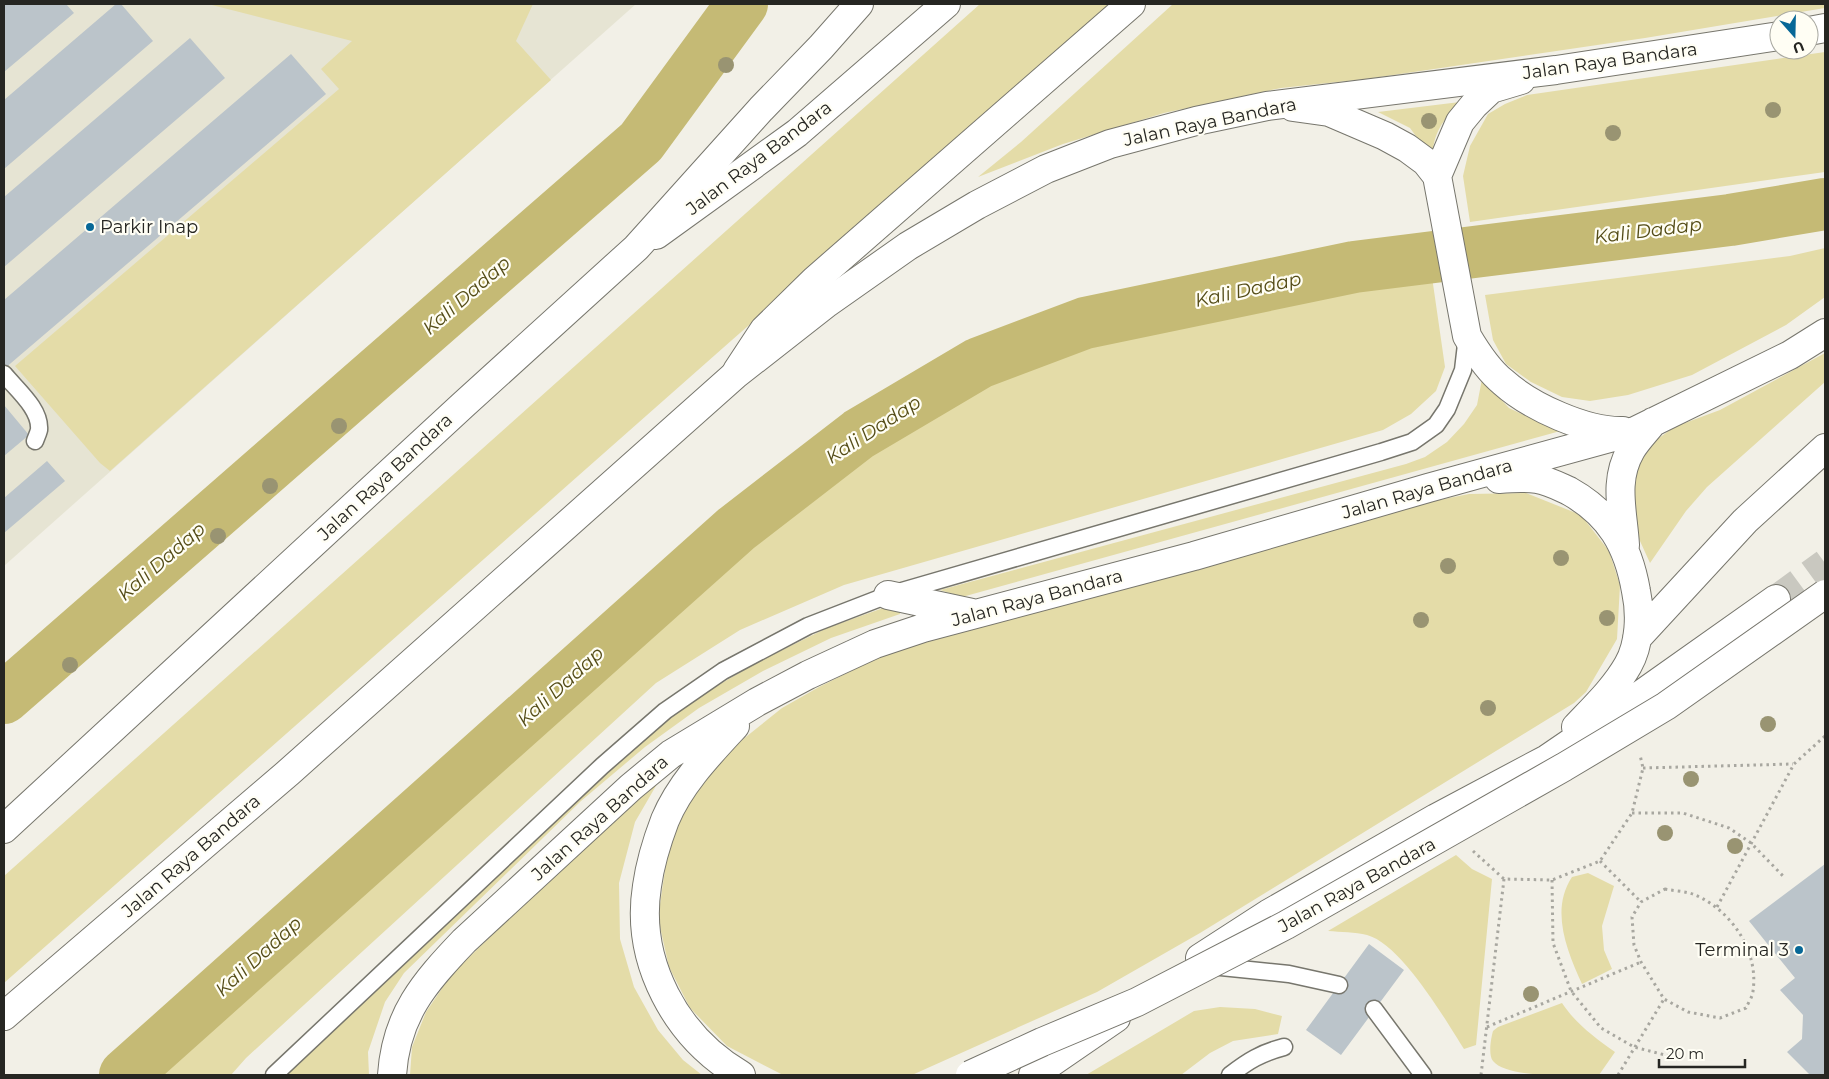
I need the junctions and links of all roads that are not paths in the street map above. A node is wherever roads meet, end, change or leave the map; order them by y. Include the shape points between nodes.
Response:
1 (860, 4) edge
2 (946, 4) edge
3 (1131, 4) edge
4 (1769, 38) edge
5 (1556, 70) junction
6 (1267, 106) junction
7 (1438, 182) junction
8 (636, 248) junction
9 (1466, 329) junction
10 (1825, 333) edge
11 (4, 374) edge
12 (735, 374) junction
13 (1644, 426) junction
14 (35, 441) dead end
15 (1825, 448) edge
16 (1428, 488) junction
17 (1626, 552) junction
18 (888, 594) junction
19 (1825, 594) edge
20 (1776, 599) tunnel mouth
21 (977, 614) junction
22 (1637, 638) junction
23 (758, 702) junction
24 (1547, 759) junction
25 (4, 829) edge
26 (1191, 964) junction
27 (1340, 985) dead end
28 (1374, 1009) dead end
29 (4, 1016) edge
30 (1105, 1025) junction
31 (1284, 1046) dead end
32 (274, 1075) edge
33 (392, 1075) edge
34 (741, 1075) edge
35 (970, 1075) edge
36 (1033, 1075) edge
37 (1230, 1075) edge
38 (1424, 1075) edge

1 - 8 street, Jalan Raya Bandara
2 - 8 street, Jalan Raya Bandara via 797,133
3 - 12 street, Jalan Raya Bandara via 815,280 764,330
4 - 5 street, Jalan Raya Bandara
5 - 6 street, Jalan Raya Bandara
5 - 7 street via 1491,89 1474,104 1460,122
6 - 7 street via 1329,112 1407,148 1426,162
6 - 12 street, Jalan Raya Bandara via 1110,144 1046,169 908,246
7 - 9 street
8 - 25 street, Jalan Raya Bandara
9 - 13 street via 1481,359 1502,382 1542,408 1611,432
9 - 18 lane via 1463,370 1447,409 1436,425 1412,442
10 - 13 street, Jalan Raya Bandara via 1782,359
11 - 14 lane via 36,416 39,429
12 - 29 street, Jalan Raya Bandara via 289,772
13 - 16 street, Jalan Raya Bandara
13 - 17 street via 1620,479
15 - 22 street via 1744,521
16 - 17 street via 1500,478 1535,478 1554,483 1597,510
16 - 21 street, Jalan Raya Bandara via 1194,556
17 - 22 street via 1639,604
18 - 21 street
18 - 32 lane via 808,626 723,671 665,711 602,766
19 - 35 street, Jalan Raya Bandara, bridge via 1666,706 1286,925 1137,1002
20 - 24 street
21 - 23 street, Jalan Raya Bandara via 875,644
22 - 24 street via 1628,665
23 - 33 street, Jalan Raya Bandara via 671,754 464,941 419,992 394,1050
23 - 34 street via 705,758 682,790 666,819 646,887 645,920 657,979 686,1029 725,1066
24 - 26 street via 1268,914
26 - 27 lane via 1290,974
26 - 30 street
28 - 38 lane
30 - 35 street
30 - 36 street
31 - 37 lane via 1252,1058

